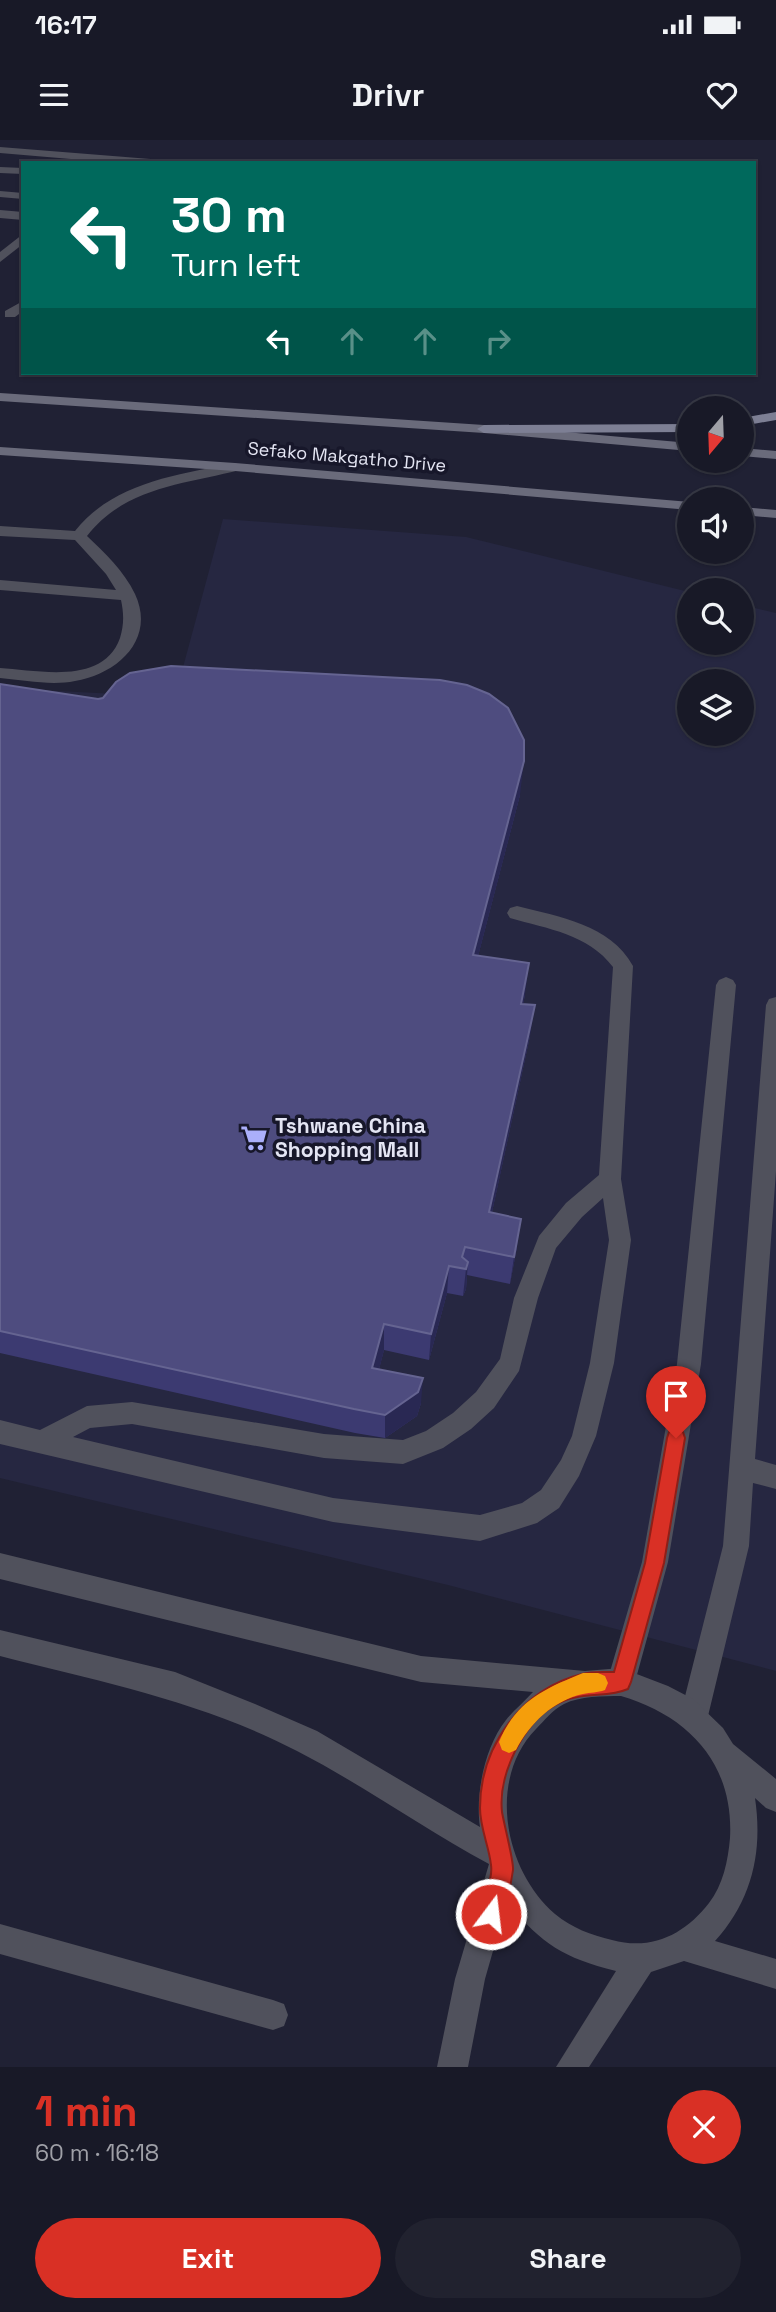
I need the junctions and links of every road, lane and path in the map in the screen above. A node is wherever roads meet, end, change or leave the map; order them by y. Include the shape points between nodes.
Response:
1 (0, 150) edge
2 (138, 161) edge
3 (0, 170) edge
4 (21, 171) edge
5 (0, 194) edge
6 (21, 196) edge
7 (0, 214) edge
8 (21, 216) edge
9 (21, 240) edge
10 (0, 257) edge
11 (21, 306) edge
12 (10, 314) dead end
13 (0, 397) edge
14 (776, 416) edge
15 (754, 420) edge
16 (677, 428) edge
17 (484, 429) junction
18 (677, 446) edge
19 (0, 451) edge
20 (754, 453) edge
21 (776, 455) edge
22 (235, 467) junction
23 (677, 505) edge
24 (754, 512) edge
25 (776, 514) edge
26 (0, 531) edge
27 (79, 536) junction
28 (0, 585) edge
29 (128, 596) junction
30 (0, 673) edge
31 (517, 913) dead end
32 (726, 985) dead end
33 (776, 1005) edge
34 (610, 1179) junction
35 (0, 1433) edge
36 (41, 1442) junction
37 (742, 1468) junction
38 (776, 1477) edge
39 (0, 1566) edge
40 (0, 1643) edge
41 (621, 1682) junction
42 (583, 1684) junction
43 (694, 1716) junction
44 (722, 1749) junction
45 (776, 1798) edge
46 (500, 1860) junction
47 (0, 1939) edge
48 (685, 1947) junction
49 (641, 1960) junction
50 (776, 1974) edge
51 (273, 2015) dead end
52 (453, 2067) edge
53 (571, 2067) edge

1 - 2 street
3 - 4 street
5 - 6 street
7 - 8 street
9 - 10 street
11 - 12 street
13 - 17 main road, Sefako Makgatho Drive
14 - 15 main road
16 - 17 main road
17 - 18 main road, Sefako Makgatho Drive
19 - 22 main road, Sefako Makgatho Drive
20 - 21 main road
22 - 23 main road, Sefako Makgatho Drive
22 - 27 street via 129,494 88,521
24 - 25 main road
26 - 27 street
27 - 29 street via 109,566
28 - 29 street
29 - 30 street via 134,627 122,653 104,668 73,677
31 - 34 street via 584,931 613,949 624,966
32 - 41 street via 689,1364 655,1563
33 - 37 street
34 - 36 street via 574,1210 547,1243 526,1298 511,1363 485,1400 434,1440 403,1452 324,1446 132,1413 87,1417
34 - 36 street via 620,1240 602,1363 584,1436 570,1468 550,1499 528,1514 480,1528 333,1510
35 - 36 street
37 - 38 street
37 - 43 street via 736,1546
39 - 42 street via 421,1669
40 - 46 street via 175,1686 255,1718 307,1741
41 - 42 street
41 - 43 street via 659,1693
42 - 46 street via 546,1698 517,1726 498,1763 491,1808
43 - 44 street
44 - 45 street
44 - 48 street via 740,1791 746,1838 738,1882 716,1921
46 - 49 street via 526,1907 559,1938 599,1956
46 - 52 street
47 - 51 street
48 - 49 street
48 - 50 street
49 - 53 street

